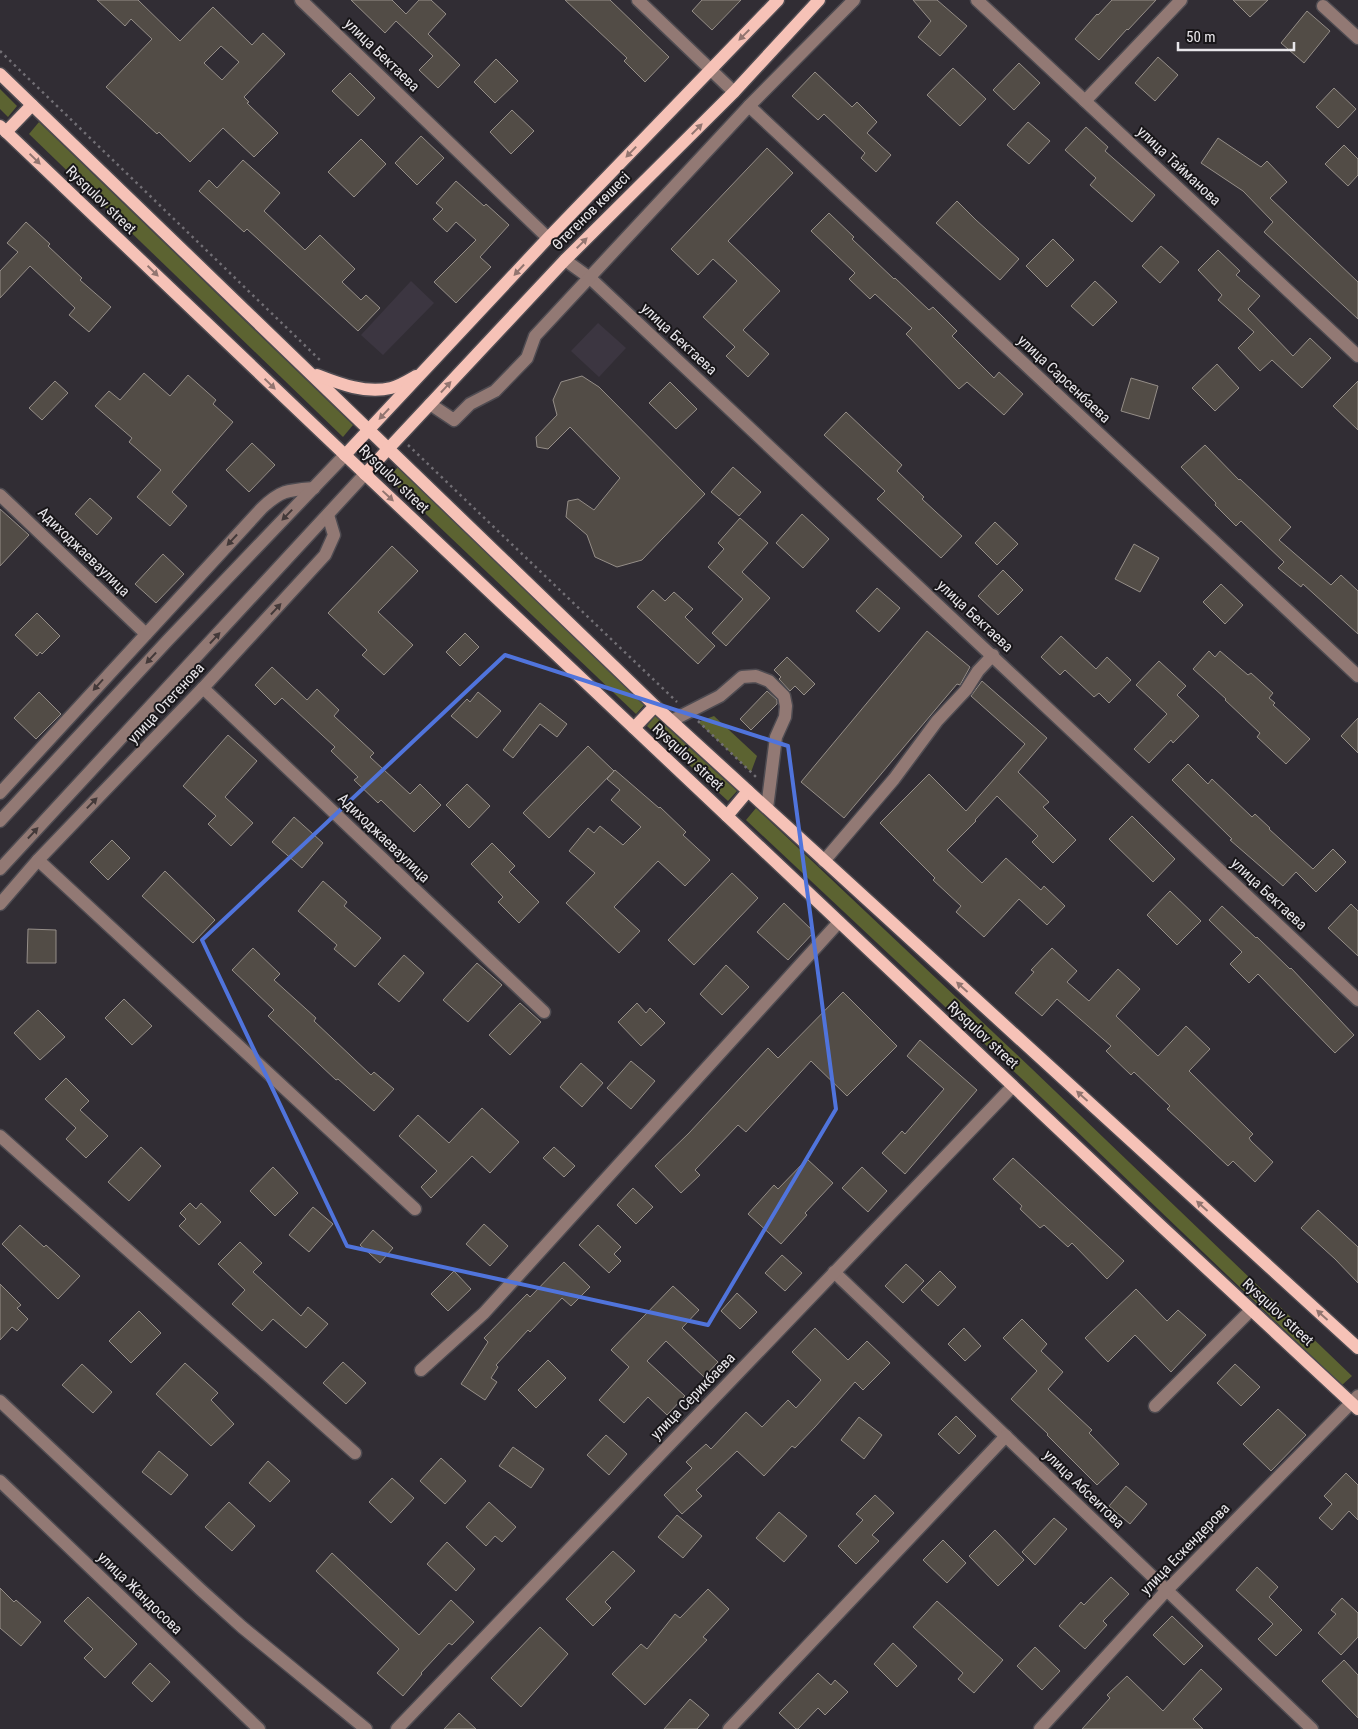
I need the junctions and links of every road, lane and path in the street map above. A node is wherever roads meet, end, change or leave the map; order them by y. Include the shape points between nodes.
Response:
1 (301, 0) edge
2 (638, 0) edge
3 (778, 0) edge
4 (819, 0) edge
5 (854, 0) edge
6 (977, 0) edge
7 (1181, 0) edge
8 (1324, 6) dead end
9 (1358, 38) edge
10 (0, 51) edge
11 (710, 69) junction
12 (0, 74) edge
13 (734, 92) junction
14 (1085, 101) junction
15 (32, 104) junction
16 (749, 106) junction
17 (3, 129) edge
18 (548, 238) junction
19 (565, 260) junction
20 (590, 278) junction
21 (1358, 356) edge
22 (327, 367) dead end
23 (310, 372) junction
24 (423, 372) junction
25 (430, 404) junction
26 (370, 430) junction
27 (389, 448) junction
28 (345, 455) junction
29 (365, 474) junction
30 (314, 488) junction
31 (0, 495) edge
32 (328, 515) junction
33 (146, 634) junction
34 (993, 655) junction
35 (1358, 676) edge
36 (203, 688) junction
37 (655, 706) junction
38 (671, 721) junction
39 (634, 728) junction
40 (748, 791) junction
41 (0, 793) edge
42 (767, 808) junction
43 (728, 816) junction
44 (0, 821) edge
45 (38, 860) junction
46 (824, 861) junction
47 (0, 869) edge
48 (0, 904) edge
49 (839, 922) junction
50 (1358, 1000) edge
51 (544, 1012) dead end
52 (1013, 1086) junction
53 (0, 1136) edge
54 (415, 1209) dead end
55 (834, 1272) junction
56 (1251, 1310) junction
57 (1358, 1348) edge
58 (420, 1370) dead end
59 (0, 1401) edge
60 (1356, 1402) edge
61 (1155, 1406) dead end
62 (1006, 1436) junction
63 (355, 1453) dead end
64 (0, 1481) edge
65 (1166, 1591) junction
66 (259, 1729) edge
67 (366, 1729) edge
68 (397, 1729) edge
69 (729, 1729) edge
70 (1040, 1729) edge
71 (1312, 1729) edge

1 - 18 street, улица Бектаева
2 - 11 street
3 -> 11 main road, Өтегенов көшесі
4 - 13 main road, Өтегенов көшесі
5 - 16 street
6 - 14 street, улица Тайманова
7 - 14 street
8 - 9 street
10 - 22 path
11 - 13 street
11 -> 18 main road, Өтегенов көшесі
12 - 15 main road, Rysqulov street
19 -> 13 main road, Өтегенов көшесі
14 - 21 street, улица Тайманова
15 - 17 main road
15 - 23 main road, Rysqulov street
16 - 20 street
16 - 35 street, улица Сарсенбаева
17 -> 28 main road, Rysqulov street
18 -> 24 main road, Өтегенов көшесі
19 - 20 street, улица Бектаева
25 -> 19 main road, Өтегенов көшесі
20 - 25 street via 535,336 527,358 495,391 470,404 454,420
20 - 34 street, улица Бектаева
23 - 24 main road via 337,383 368,390 392,388
23 - 26 main road, Rysqulov street
24 -> 26 main road, Өтегенов көшесі
25 - 27 main road, Өтегенов көшесі
26 - 27 main road, Rysqulov street
26 - 28 main road, Өтегенов көшесі
27 - 29 main road, Өтегенов көшесі
27 - 37 main road, Rysqulov street
28 - 29 main road, Rysqulov street
28 - 30 street
29 - 32 street, улица Отегенова
29 -> 39 main road, Rysqulov street
30 -> 33 street via 276,495
30 -> 44 street
31 - 33 street, Адиходжаеваулица
36 -> 32 street, улица Отегенова via 325,555 334,535
47 -> 32 street, улица Отегенова
33 -> 41 street
34 - 46 street
34 - 50 street, улица Бектаева
45 -> 36 street, улица Отегенова
36 - 51 street, Адиходжаеваулица
37 - 38 main road, Rysqulov street
37 - 39 main road
38 - 40 main road, Rysqulov street
38 - 42 street via 720,696 742,677 756,676 769,681 784,696 786,706 776,737
39 - 43 main road, Rysqulov street
40 - 42 main road, Rysqulov street
40 - 43 main road
42 - 46 main road, Rysqulov street
43 - 49 main road, Rysqulov street
45 - 48 street, улица Отегенова
45 - 54 street
57 -> 46 main road, Rysqulov street
49 - 52 main road, Rysqulov street
49 - 58 street via 484,1313
52 - 55 street, улица Серикбаева
52 - 56 main road, Rysqulov street
53 - 63 street
55 - 62 street, улица Абсеитова
55 - 68 street, улица Серикбаева
56 - 60 main road, Rysqulov street
56 - 61 street
59 - 67 street via 215,1602
60 - 65 street, улица Ескендерова
62 - 65 street, улица Абсеитова
62 - 69 street
64 - 66 street, улица Жандосова
65 - 70 street, улица Ескендерова
65 - 71 street, улица Абсеитова

